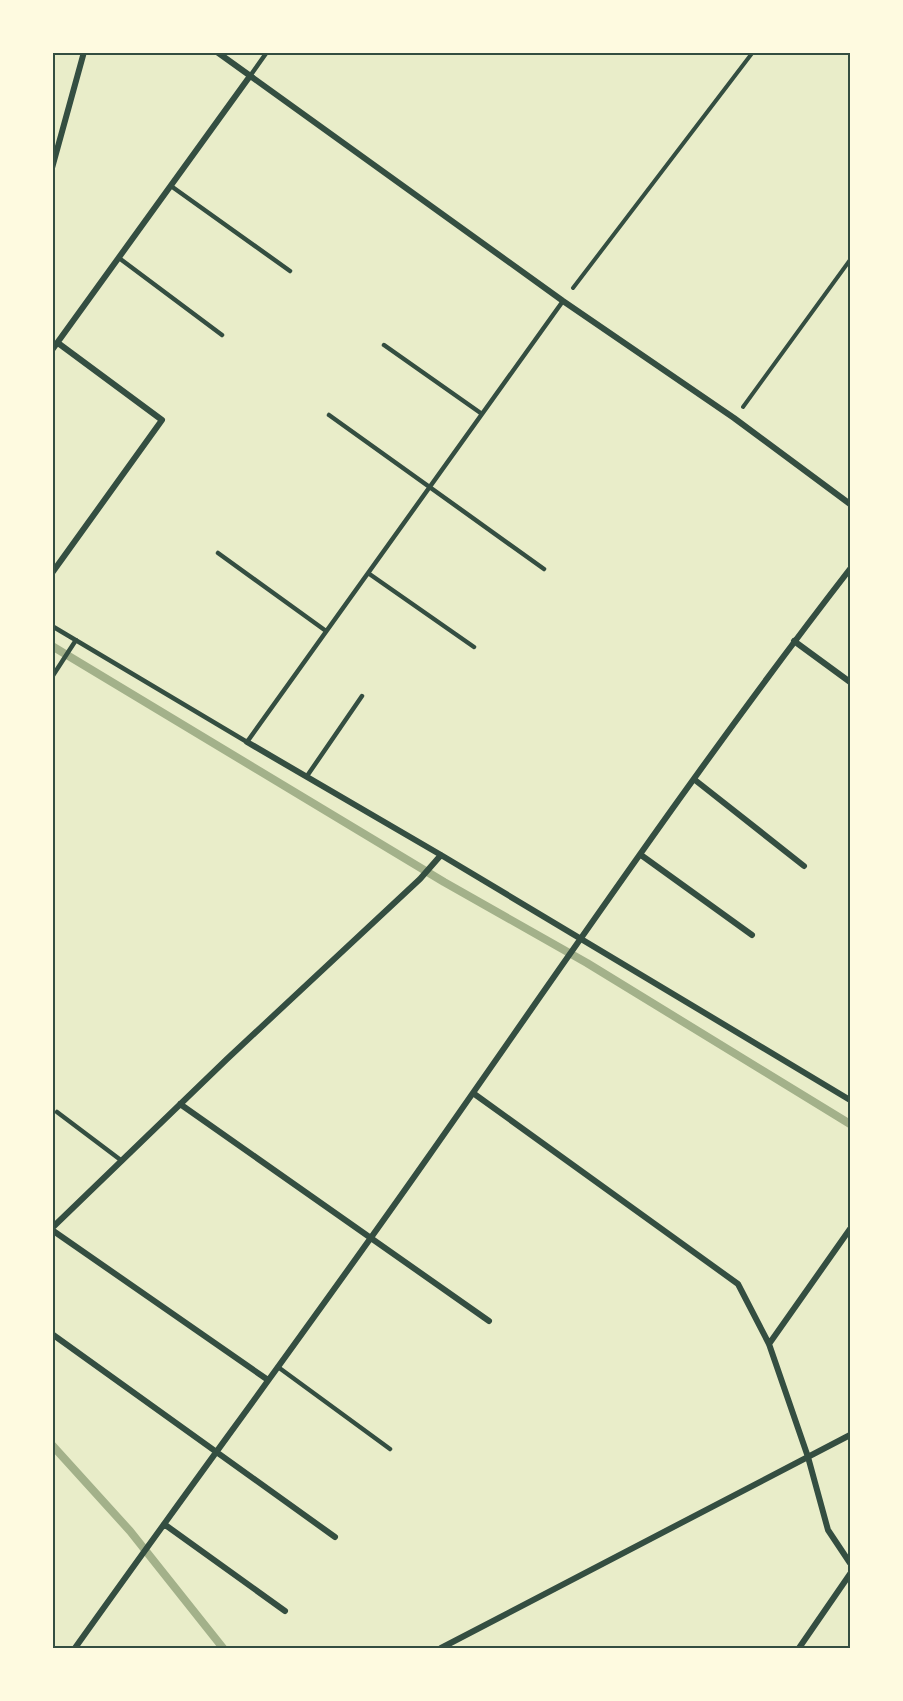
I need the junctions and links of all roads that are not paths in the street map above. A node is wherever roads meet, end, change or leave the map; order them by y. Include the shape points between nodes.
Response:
1 (84, 52) edge
2 (217, 52) edge
3 (267, 52) edge
4 (250, 76) junction
5 (52, 168) edge
6 (171, 186) junction
7 (119, 258) junction
8 (290, 271) dead end
9 (563, 301) junction
10 (222, 335) dead end
11 (58, 343) junction
12 (384, 345) dead end
13 (52, 350) edge
14 (482, 414) junction
15 (329, 415) dead end
16 (430, 488) junction
17 (850, 504) edge
18 (218, 553) dead end
19 (544, 569) dead end
20 (850, 569) edge
21 (52, 573) edge
22 (368, 573) junction
23 (52, 626) edge
24 (326, 631) junction
25 (76, 640) junction
26 (794, 641) junction
27 (474, 647) dead end
28 (52, 677) edge
29 (850, 682) edge
30 (362, 696) dead end
31 (247, 742) junction
32 (307, 776) junction
33 (695, 780) junction
34 (441, 855) junction
35 (641, 855) junction
36 (804, 866) dead end
37 (752, 935) dead end
38 (581, 938) junction
39 (473, 1093) junction
40 (850, 1100) edge
41 (180, 1104) junction
42 (57, 1112) dead end
43 (122, 1161) junction
44 (52, 1229) edge
45 (850, 1229) edge
46 (372, 1237) junction
47 (489, 1321) dead end
48 (52, 1334) edge
49 (769, 1344) junction
50 (278, 1367) junction
51 (268, 1380) junction
52 (850, 1435) edge
53 (390, 1449) dead end
54 (215, 1453) junction
55 (808, 1457) junction
56 (164, 1524) junction
57 (335, 1537) dead end
58 (850, 1563) edge
59 (850, 1574) edge
60 (285, 1611) dead end
61 (75, 1648) edge
62 (441, 1648) edge
63 (799, 1648) edge

1 - 5 street
2 - 4 street
3 - 4 lane
4 - 6 street
4 - 9 street
6 - 7 street
6 - 8 lane
7 - 10 lane
7 - 11 street
9 - 14 lane
9 - 17 street via 734,418
11 - 13 street
11 - 21 street via 162,420
12 - 14 lane
14 - 16 lane
15 - 16 lane
16 - 19 lane
16 - 22 lane
18 - 24 lane
20 - 26 street
22 - 24 lane
22 - 27 lane
23 - 25 lane
24 - 31 lane
25 - 28 lane
25 - 31 lane
26 - 29 street
26 - 33 street
30 - 32 lane
31 - 32 street
32 - 34 street
33 - 35 street
33 - 36 street
34 - 38 street
34 - 41 street
35 - 37 street
35 - 38 street
38 - 39 street
38 - 40 street
39 - 46 street
39 - 49 street via 738,1284
41 - 43 street
41 - 46 street
42 - 43 lane
43 - 44 street
44 - 51 street
45 - 49 street
46 - 47 street
46 - 50 street
48 - 54 street
49 - 55 street
50 - 51 street
50 - 53 lane
51 - 54 street
52 - 55 street
54 - 56 street
54 - 57 street
55 - 58 street via 828,1530
55 - 62 street
56 - 60 street
56 - 61 street
59 - 63 street

